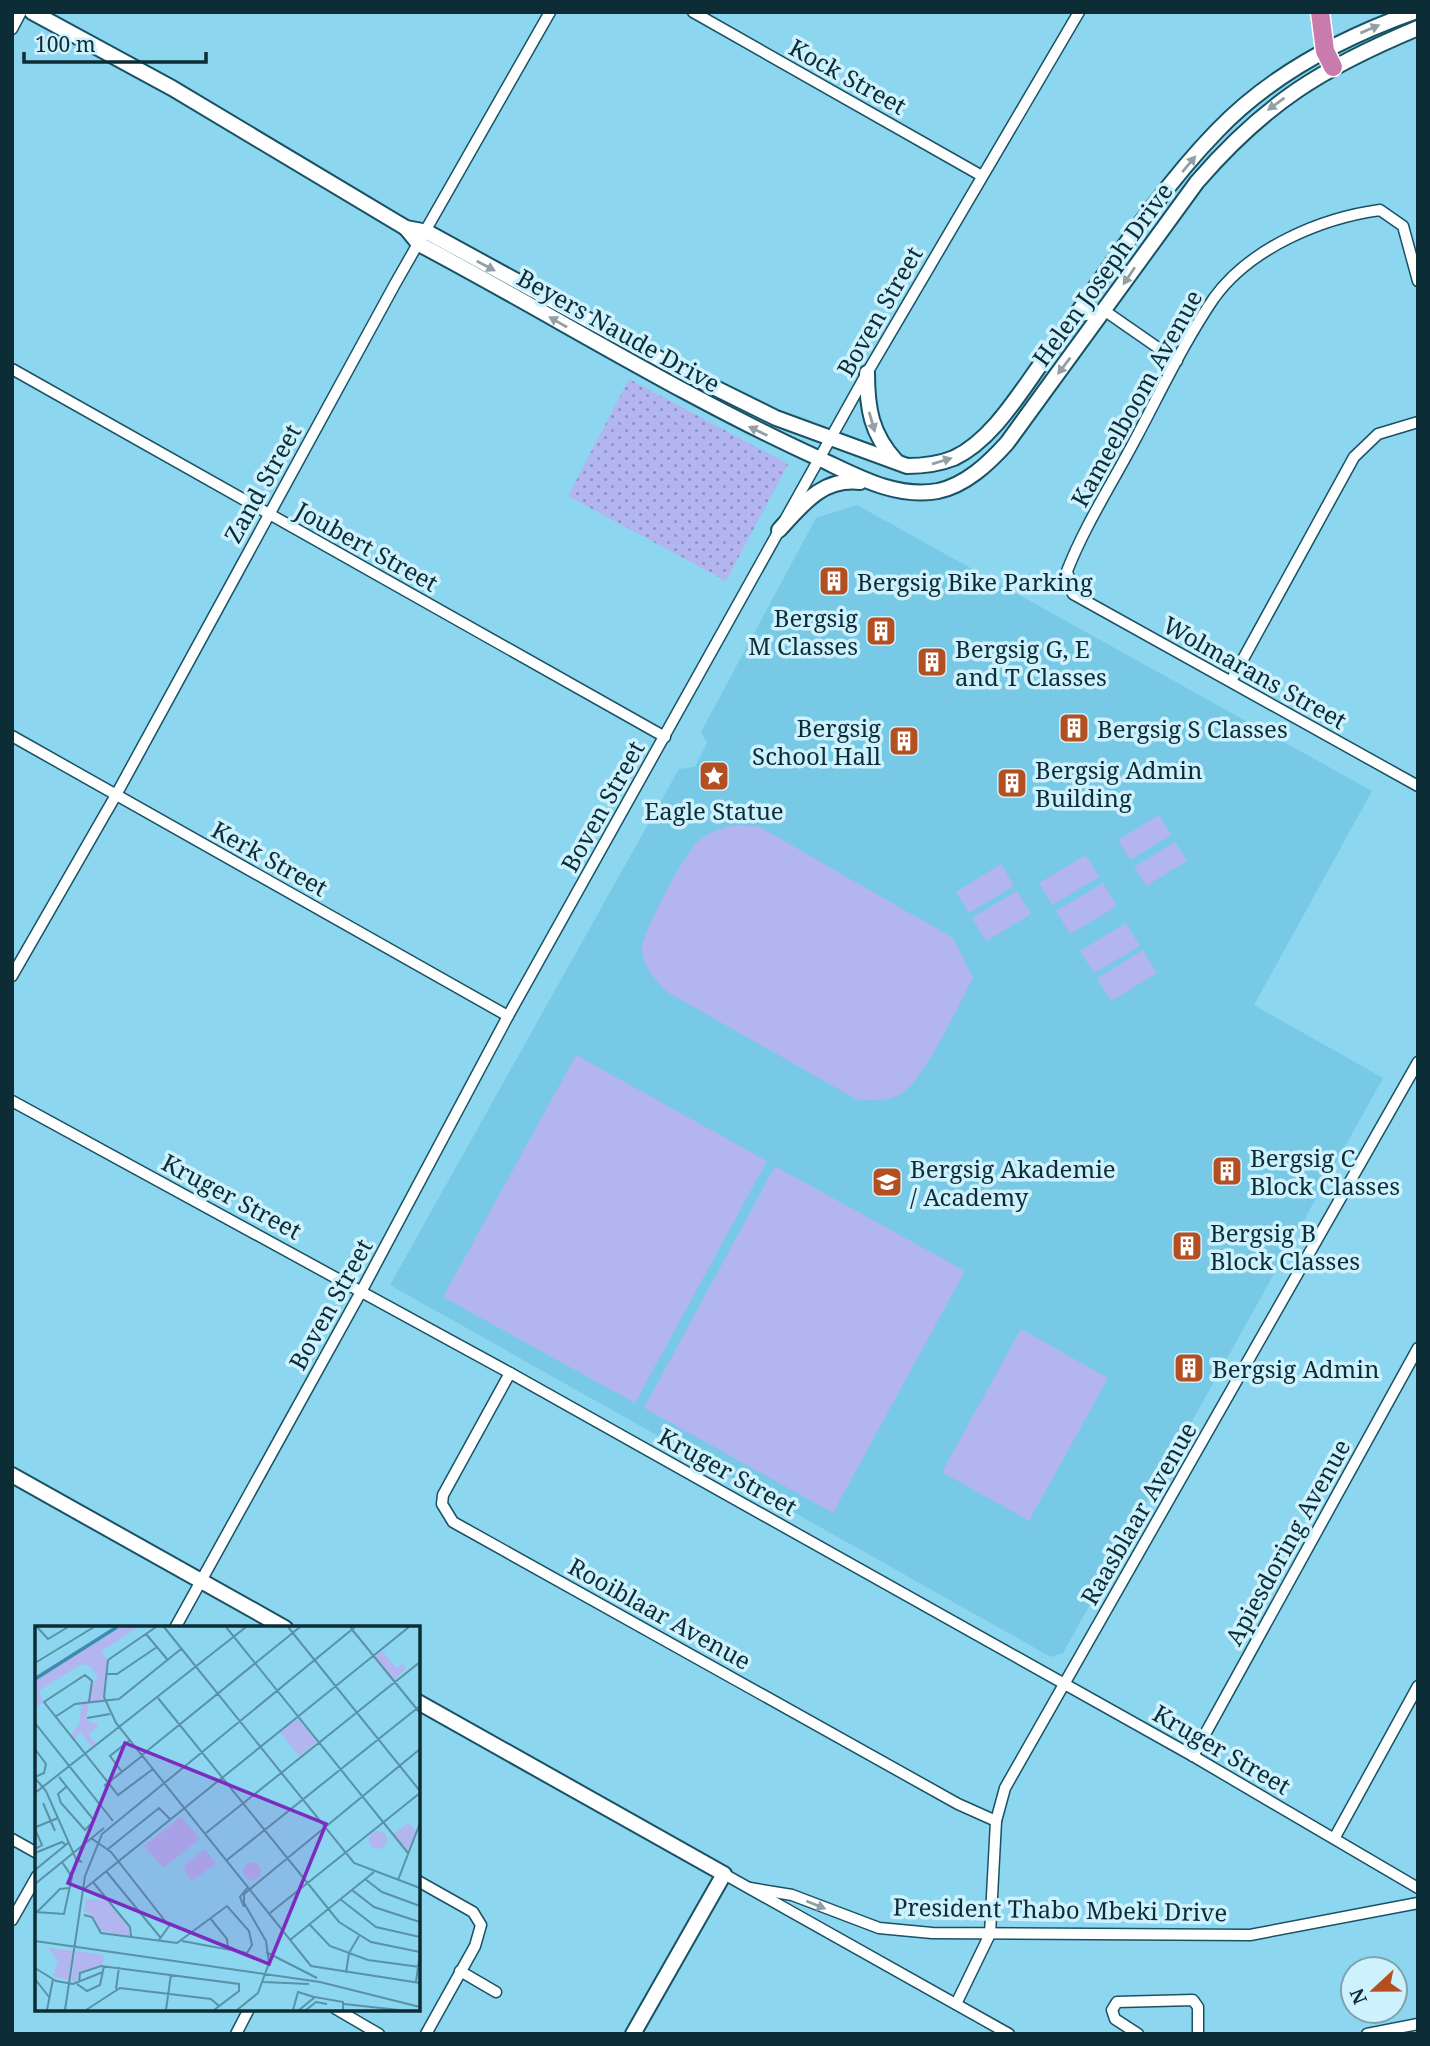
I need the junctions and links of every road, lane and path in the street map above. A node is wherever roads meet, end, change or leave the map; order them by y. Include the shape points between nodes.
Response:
1 (21, 12) edge
2 (32, 12) edge
3 (550, 12) edge
4 (693, 12) edge
5 (1079, 12) edge
6 (1320, 12) edge
7 (1414, 12) edge
8 (1418, 28) edge
9 (12, 29) edge
10 (1325, 51) junction
11 (1333, 68) junction
12 (982, 176) junction
13 (423, 238) junction
14 (1418, 282) edge
15 (1105, 311) junction
16 (1076, 317) junction
17 (1177, 361) junction
18 (12, 369) edge
19 (867, 373) junction
20 (1418, 422) edge
21 (830, 439) junction
22 (820, 459) junction
23 (898, 463) junction
24 (868, 483) junction
25 (268, 515) junction
26 (779, 530) junction
27 (1073, 594) joint
28 (1231, 681) junction
29 (12, 736) edge
30 (665, 737) junction
31 (1418, 786) edge
32 (116, 795) junction
33 (12, 975) edge
34 (508, 1016) junction
35 (1418, 1062) edge
36 (12, 1101) edge
37 (362, 1290) junction
38 (1418, 1349) edge
39 (510, 1373) junction
40 (12, 1475) edge
41 (202, 1580) junction
42 (176, 1626) edge
43 (282, 1626) edge
44 (1065, 1685) junction
45 (1418, 1686) edge
46 (420, 1703) edge
47 (1193, 1756) junction
48 (996, 1821) junction
49 (1335, 1838) junction
50 (12, 1839) edge
51 (35, 1852) edge
52 (724, 1874) junction
53 (35, 1880) edge
54 (420, 1882) edge
55 (750, 1888) junction
56 (1418, 1888) edge
57 (1418, 1903) edge
58 (12, 1920) edge
59 (990, 1934) junction
60 (460, 1971) junction
61 (496, 1992) dead end
62 (957, 2004) junction
63 (248, 2011) edge
64 (339, 2011) edge
65 (1418, 2024) edge
66 (236, 2034) edge
67 (379, 2034) edge
68 (426, 2034) edge
69 (633, 2034) edge
70 (1009, 2034) edge
71 (1138, 2034) edge
72 (1198, 2034) edge
73 (1367, 2034) edge

1 - 9 street
2 - 13 street, Beyers Naude Drive
3 - 13 street, Zand Street
4 - 12 street, Kock Street
5 - 12 street, Boven Street
6 - 10 highway
10 -> 7 street, Helen Joseph Drive
8 - 11 street, Helen Joseph Drive
10 - 11 highway
16 -> 10 street, Helen Joseph Drive via 1162,196 1215,132 1272,83
11 -> 15 street, Helen Joseph Drive via 1283,98 1231,142
12 - 19 street, Boven Street
13 -> 21 street, Beyers Naude Drive via 776,418
22 -> 13 street, Beyers Naude Drive via 678,390
13 - 25 street, Zand Street
14 - 17 street, Kameelboom Avenue via 1403,226 1395,218 1380,210 1347,215 1292,237 1256,259 1215,298
15 - 16 street
15 - 17 street
15 -> 24 street, Helen Joseph Drive via 984,467 939,491 911,492
23 -> 16 street, Helen Joseph Drive via 928,466 955,457 982,437
17 - 27 street, Kameelboom Avenue via 1072,559 1067,580
18 - 25 street, Joubert Street
19 - 21 street, Boven Street
19 -> 23 street via 873,428
20 - 28 street via 1378,434 1354,457
21 - 22 street, Boven Street
21 - 23 street, Helen Joseph Drive
22 - 24 street, Helen Joseph Drive
22 - 26 street, Boven Street
24 - 26 street via 823,486
25 - 30 street, Joubert Street
25 - 32 street, Zand Street
26 - 30 street, Boven Street
27 - 28 street, Wolmarans Street
28 - 31 street, Wolmarans Street
29 - 32 street, Kerk Street
30 - 34 street, Boven Street
32 - 33 street, Zand Street
32 - 34 street, Kerk Street
34 - 37 street, Boven Street
35 - 44 street, Raasblaar Avenue
36 - 37 street, Kruger Street
37 - 39 street, Kruger Street
37 - 41 street, Boven Street
38 - 47 street, Apiesdoring Avenue
39 - 44 street, Kruger Street
39 - 48 street, Rooiblaar Avenue via 443,1495 442,1504 453,1522
40 - 41 street
41 - 42 street, Boven Street
41 - 43 street
44 - 47 street, Kruger Street
44 - 48 street, Raasblaar Avenue via 1005,1788
45 - 49 street
46 - 52 street, President Thabo Mbeki Drive
47 - 49 street, Kruger Street
48 - 59 street, Raasblaar Avenue
49 - 56 street, Kruger Street
50 - 51 street
52 - 55 street, President Thabo Mbeki Drive
52 - 69 street
53 - 58 street
54 - 60 street via 473,1913 481,1925
55 -> 59 street, President Thabo Mbeki Drive via 792,1895 864,1924 895,1931
55 - 62 street
57 - 59 street, President Thabo Mbeki Drive via 1250,1935
59 - 62 street, Raasblaar Avenue
60 - 61 street
60 - 68 street
62 - 70 street
63 - 66 street
64 - 67 street
65 - 73 street
71 - 72 street via 1115,2019 1112,2010 1117,2002 1193,2000 1198,2007

